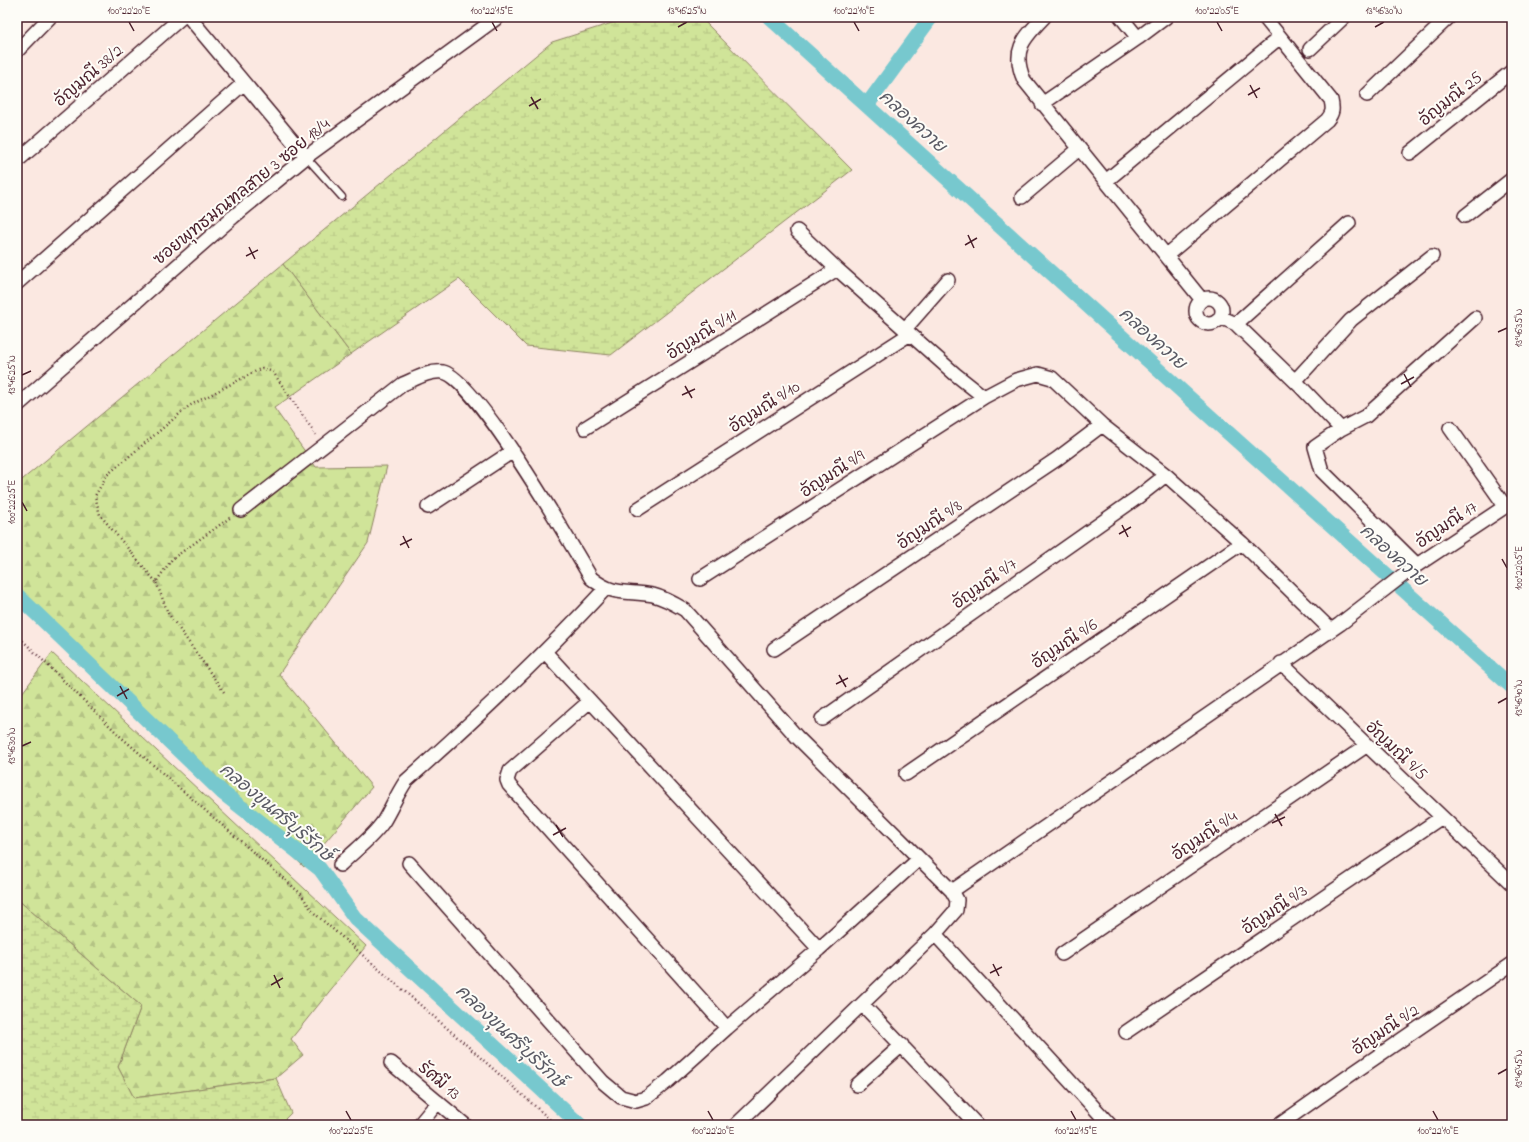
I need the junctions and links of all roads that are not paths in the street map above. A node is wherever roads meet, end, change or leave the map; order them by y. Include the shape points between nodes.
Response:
1 (50, 17) edge
2 (182, 17) edge
3 (189, 17) edge
4 (498, 17) edge
5 (1044, 17) edge
6 (1121, 17) edge
7 (1166, 17) edge
8 (1264, 17) edge
9 (1344, 17) edge
10 (1449, 17) edge
11 (1280, 37) junction
12 (1138, 38) junction
13 (1310, 49) dead end
14 (17, 51) edge
15 (1512, 71) edge
16 (244, 83) junction
17 (1367, 95) dead end
18 (1042, 104) junction
19 (1079, 149) junction
20 (1410, 153) dead end
21 (306, 157) junction
22 (17, 161) edge
23 (1512, 179) edge
24 (1106, 182) junction
25 (342, 197) dead end
26 (1022, 197) dead end
27 (1465, 216) dead end
28 (1349, 223) dead end
29 (797, 231) dead end
30 (1166, 256) junction
31 (1432, 256) dead end
32 (837, 270) junction
33 (948, 280) dead end
34 (17, 283) edge
35 (1202, 300) junction
36 (1220, 317) junction
37 (1475, 318) dead end
38 (1236, 324) junction
39 (908, 331) junction
40 (1295, 381) junction
41 (984, 397) junction
42 (17, 406) edge
43 (1102, 426) junction
44 (585, 428) dead end
45 (1450, 428) dead end
46 (1341, 429) junction
47 (513, 451) junction
48 (1166, 475) junction
49 (1508, 504) edge
50 (428, 507) dead end
51 (638, 509) dead end
52 (241, 510) road end
53 (1242, 543) junction
54 (1417, 565) junction
55 (700, 579) dead end
56 (606, 588) junction
57 (1335, 626) junction
58 (774, 649) dead end
59 (545, 652) junction
60 (1281, 663) junction
61 (590, 701) junction
62 (822, 719) dead end
63 (1366, 746) junction
64 (906, 774) dead end
65 (1442, 816) junction
66 (919, 859) junction
67 (409, 863) dead end
68 (340, 864) dead end
69 (1509, 881) edge
70 (952, 891) junction
71 (936, 934) junction
72 (819, 949) junction
73 (1062, 954) dead end
74 (1512, 964) edge
75 (862, 1004) junction
76 (726, 1028) junction
77 (1126, 1032) dead end
78 (902, 1045) junction
79 (391, 1062) dead end
80 (856, 1085) dead end
81 (438, 1102) junction
82 (1108, 1124) edge
83 (419, 1125) edge
84 (465, 1125) edge
85 (736, 1125) edge
86 (977, 1125) edge
87 (1279, 1125) edge

1 - 14 street
2 - 22 street, อัญมณี 38/2
3 - 16 street
4 - 21 street, ซอยพุทธมณฑลสาย 3 ซอย 18/4
5 - 18 street via 1026,37 1019,53 1018,67 1024,80
6 - 12 street
7 - 12 street
8 - 11 street
9 - 13 street
10 - 17 street
11 - 24 street
11 - 30 street via 1331,100 1332,114
12 - 18 street
15 - 20 street, อัญมณี 25
16 - 21 street
16 - 34 street
18 - 19 street
19 - 24 street
19 - 26 street
21 - 25 lane
21 - 42 street, ซอยพุทธมณฑลสาย 3 ซอย 18/4 via 233,217
23 - 27 street
24 - 30 street
28 - 38 street
29 - 32 street
30 - 35 street
31 - 40 street via 1351,320
32 - 39 street
32 - 44 street, อัญมณี 9/11
33 - 39 street, อัญมณี 9/10
35 - 36 street via 1210,298 1218,301 1222,308
35 - 36 street via 1196,310 1201,321 1209,324
36 - 38 street
37 - 46 street via 1366,416
38 - 40 street
39 - 41 street
39 - 51 street, อัญมณี 9/10
40 - 46 street
41 - 43 street, อัญมณี 9/9 via 1016,380 1038,374 1052,378
41 - 55 street, อัญมณี 9/9
43 - 48 street, อัญมณี 9/9
43 - 58 street, อัญมณี 9/8 via 1051,464
45 - 49 street
46 - 54 street via 1315,447 1322,471
47 - 50 street
47 - 52 street via 460,383 444,372 434,373 403,384
47 - 56 street via 591,578
48 - 53 street, อัญมณี 9/9
48 - 62 street, อัญมณี 9/7
49 - 54 street, อัญมณี 17
53 - 57 street, อัญมณี 9/9
53 - 64 street, อัญมณี 9/6
54 - 57 street, อัญมณี 17
56 - 59 street
56 - 66 street via 653,595 685,610 797,737
57 - 60 street, อัญมณี 17
59 - 61 street
59 - 68 street via 406,781 381,824
60 - 63 street, อัญมณี 9/5
60 - 70 street, อัญมณี 17
61 - 72 street
61 - 76 street via 510,771 507,780 509,785
63 - 65 street, อัญมณี 9/5
63 - 73 street, อัญมณี 9/4
65 - 69 street, อัญมณี 9/5
65 - 77 street, อัญมณี 9/3
66 - 70 street
66 - 72 street
67 - 76 street via 603,1082 622,1097 636,1101 646,1098
70 - 71 street via 957,900 956,910
71 - 75 street
71 - 82 street
72 - 76 street
74 - 87 street, อัญมณี 9/2
75 - 78 street
75 - 85 street
78 - 80 street
78 - 86 street
79 - 81 street, รัศมี 13
81 - 83 street
81 - 84 street, รัศมี 13

